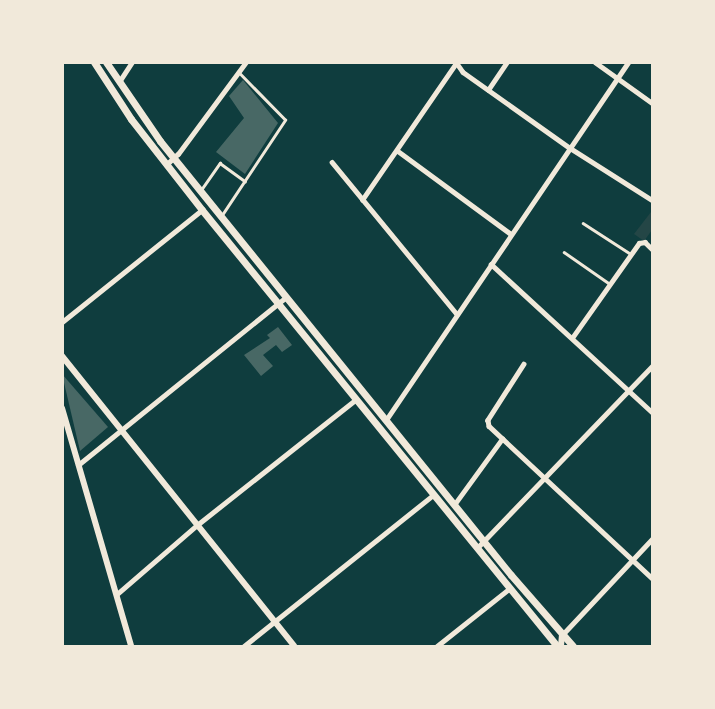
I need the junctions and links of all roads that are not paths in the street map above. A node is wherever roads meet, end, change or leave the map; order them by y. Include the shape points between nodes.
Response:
1 (94, 62) edge
2 (106, 62) edge
3 (132, 62) edge
4 (246, 62) edge
5 (507, 62) edge
6 (595, 62) edge
7 (628, 62) edge
8 (456, 63) edge
9 (239, 72) junction
10 (617, 78) junction
11 (119, 82) junction
12 (488, 90) junction
13 (652, 103) edge
14 (570, 148) junction
15 (398, 151) junction
16 (174, 159) junction
17 (332, 162) dead end
18 (166, 165) junction
19 (245, 181) junction
20 (201, 191) junction
21 (362, 200) junction
22 (652, 200) edge
23 (202, 210) junction
24 (221, 216) junction
25 (583, 222) dead end
26 (511, 234) junction
27 (652, 249) edge
28 (564, 252) dead end
29 (631, 254) junction
30 (490, 264) junction
31 (610, 284) junction
32 (286, 297) junction
33 (278, 306) junction
34 (457, 314) junction
35 (62, 322) edge
36 (572, 338) junction
37 (62, 356) edge
38 (524, 364) dead end
39 (652, 366) edge
40 (629, 390) junction
41 (355, 400) junction
42 (62, 408) edge
43 (652, 412) edge
44 (386, 420) junction
45 (124, 431) junction
46 (502, 440) junction
47 (78, 465) junction
48 (546, 479) junction
49 (433, 495) junction
50 (454, 505) junction
51 (197, 525) junction
52 (652, 539) edge
53 (484, 541) junction
54 (477, 548) junction
55 (633, 560) junction
56 (652, 578) edge
57 (509, 589) junction
58 (116, 595) junction
59 (273, 621) junction
60 (562, 635) junction
61 (130, 646) edge
62 (244, 646) edge
63 (294, 646) edge
64 (437, 646) edge
65 (559, 646) edge
66 (573, 646) edge

1 - 18 main road
2 - 11 main road
3 - 11 street
4 - 9 street
5 - 12 street
6 - 10 street
7 - 10 street
8 - 12 street
8 - 15 street
9 - 16 street
9 - 19 lane via 285,120
10 - 13 street
10 - 14 street
11 - 16 main road
12 - 14 street
14 - 22 street
14 - 26 street
15 - 21 street
15 - 26 street
16 - 18 street
16 - 20 main road
17 - 21 street
18 - 23 main road
19 - 20 lane via 220,163
19 - 24 lane
20 - 24 main road
21 - 34 street
23 - 33 main road
23 - 35 street
24 - 32 main road
25 - 29 lane
26 - 30 street
27 - 29 street via 641,241
28 - 31 lane
29 - 31 street
30 - 34 street
30 - 36 street
31 - 36 street
32 - 33 street
32 - 44 main road
33 - 41 main road
33 - 45 street
34 - 44 street
36 - 40 street
37 - 45 main road
38 - 46 street via 488,420
39 - 40 street
40 - 43 street
40 - 48 street
41 - 49 main road
41 - 51 street
42 - 47 main road
44 - 50 main road
45 - 47 street
45 - 51 main road
46 - 48 street
46 - 50 street
47 - 58 main road
48 - 53 street
48 - 55 street
49 - 54 main road
49 - 59 street
50 - 53 main road
51 - 58 street
51 - 59 main road
52 - 55 street
53 - 54 street
53 - 60 main road
54 - 57 main road
55 - 56 street
55 - 60 street
57 - 64 street
57 - 65 main road
58 - 61 main road
59 - 62 street
59 - 63 main road
60 - 65 main road
60 - 66 main road

